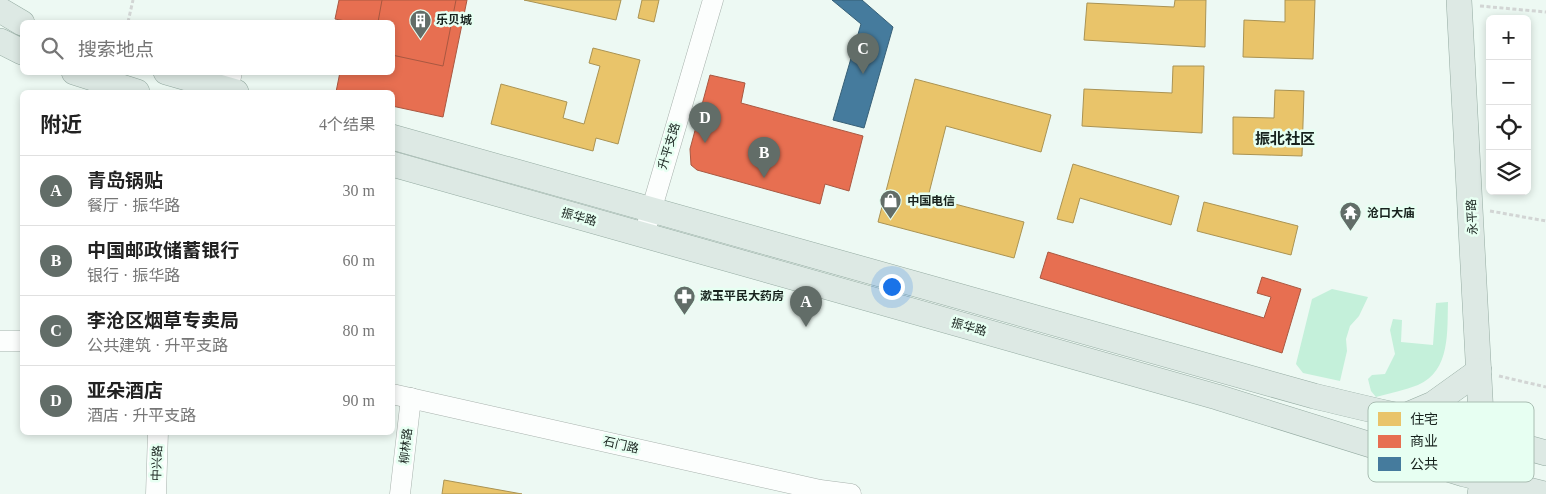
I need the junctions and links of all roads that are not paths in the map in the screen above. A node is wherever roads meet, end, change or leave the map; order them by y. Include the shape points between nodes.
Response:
1 (713, 0) edge
2 (1459, 2) edge
3 (0, 10) edge
4 (20, 22) edge
5 (0, 41) edge
6 (20, 51) edge
7 (83, 75) edge
8 (181, 75) edge
9 (232, 85) edge
10 (131, 90) edge
11 (395, 138) edge
12 (395, 165) edge
13 (650, 211) junction
14 (644, 235) junction
15 (0, 341) edge
16 (20, 341) edge
17 (1479, 371) junction
18 (402, 396) edge
19 (1436, 402) edge
20 (1480, 402) edge
21 (1368, 410) edge
22 (158, 435) edge
23 (1368, 449) edge
24 (1472, 485) edge
25 (156, 494) edge
26 (400, 494) edge
27 (851, 494) edge
28 (1544, 494) edge

1 - 13 street, 升平支路
2 - 17 main road, 永平路
3 - 4 main road
5 - 6 main road
7 - 10 main road
8 - 9 main road
11 - 13 main road, 振华路
12 - 14 main road, 振华路
13 - 14 street, 升平支路
13 - 21 main road, 振华路
14 - 23 main road, 振华路 via 1217,397
15 - 16 street
17 - 19 main road
17 - 20 main road, 永平路
18 - 26 street, 柳林路
18 - 27 street, 石门路 via 810,488
22 - 25 street, 中兴路
24 - 28 main road, 振华路

